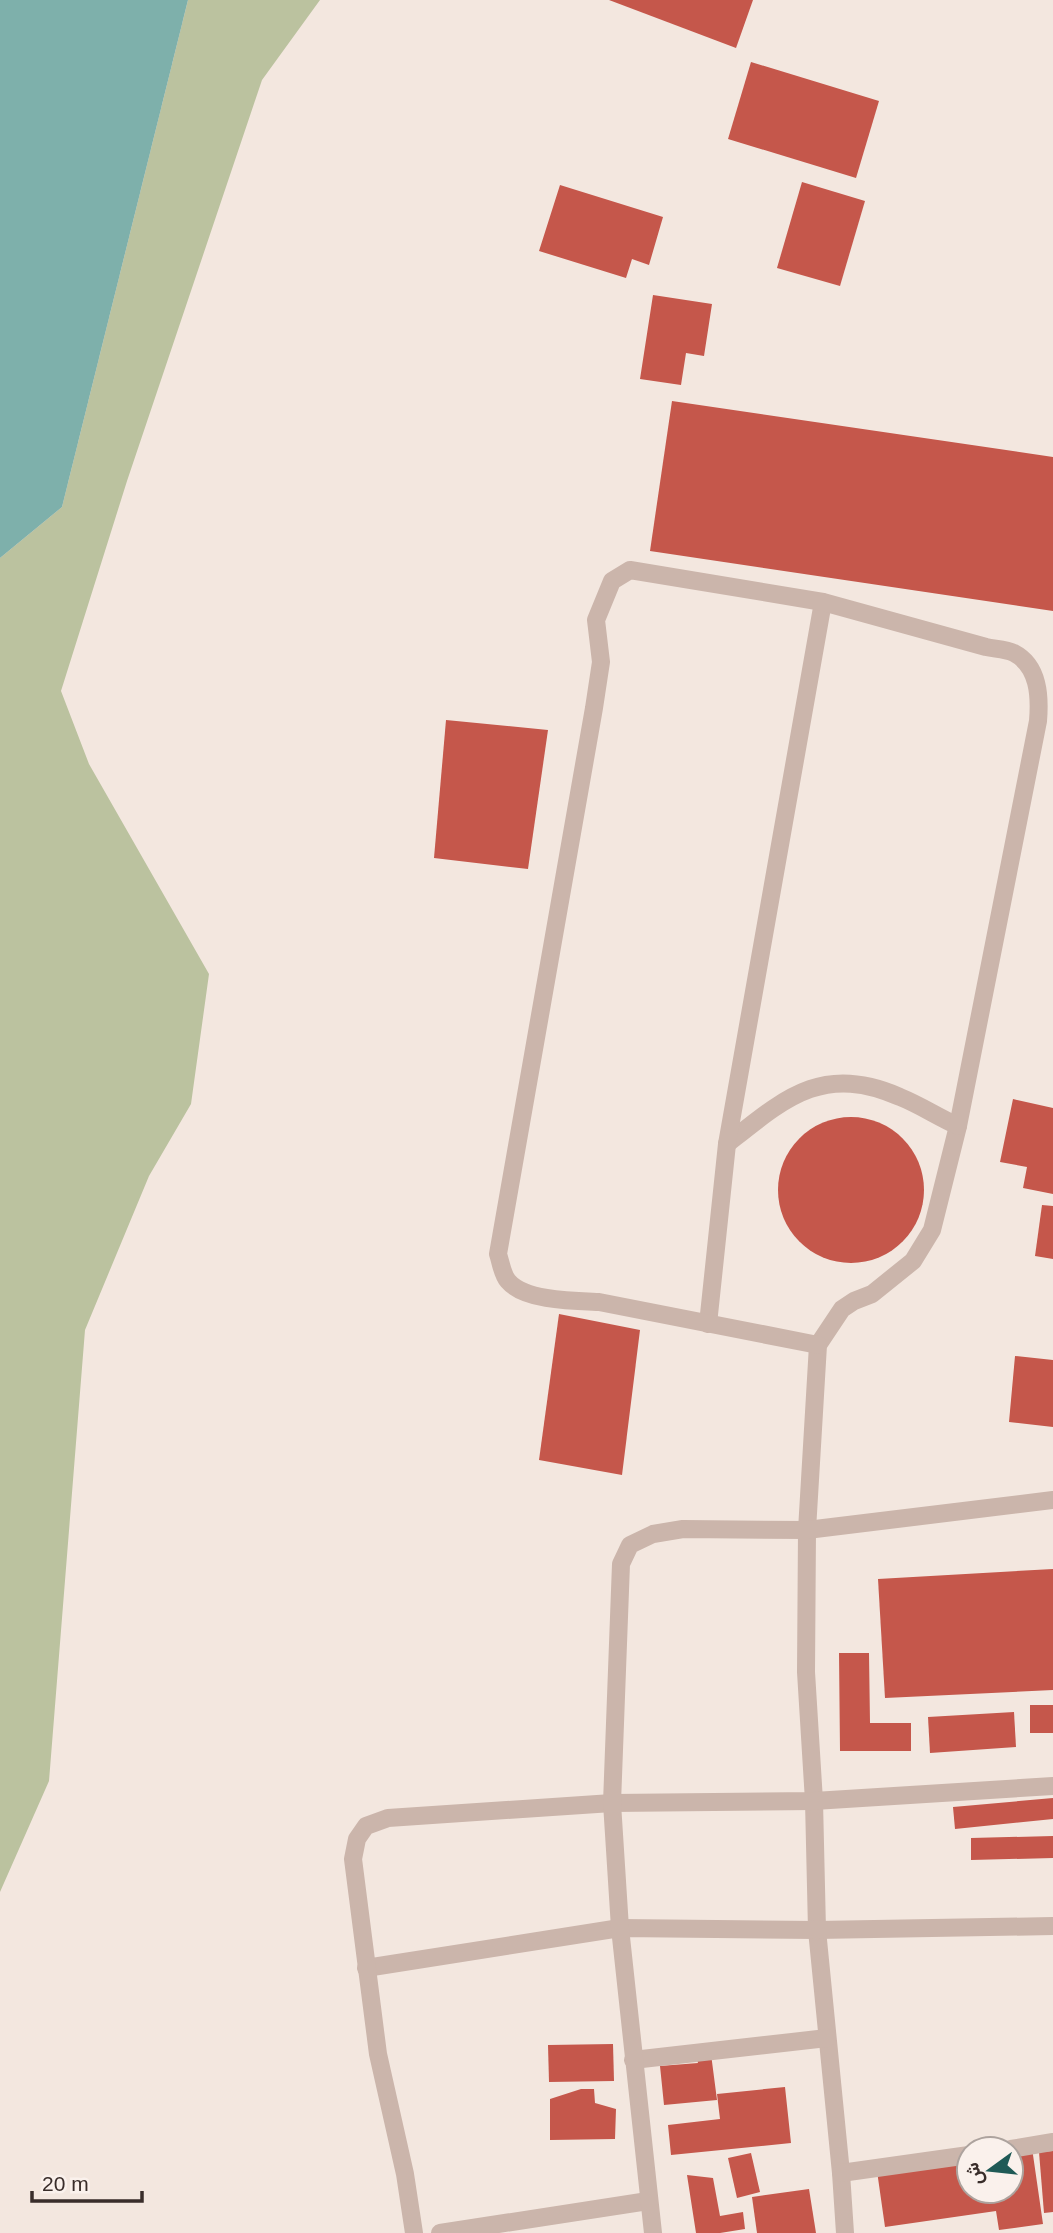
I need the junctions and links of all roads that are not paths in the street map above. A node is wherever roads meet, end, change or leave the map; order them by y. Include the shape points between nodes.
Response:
1 (823, 601) junction
2 (958, 1126) junction
3 (727, 1144) junction
4 (708, 1324) junction
5 (818, 1345) junction
6 (1053, 1500) edge
7 (807, 1530) junction
8 (1053, 1786) edge
9 (814, 1801) junction
10 (612, 1803) junction
11 (1053, 1926) edge
12 (620, 1928) junction
13 (817, 1930) junction
14 (366, 1968) junction
15 (827, 2038) junction
16 (633, 2060) junction
17 (1053, 2142) edge
18 (1025, 2147) edge
19 (955, 2157) edge
20 (841, 2173) junction
21 (648, 2201) junction
22 (414, 2233) edge
23 (440, 2233) edge
24 (653, 2233) edge
25 (845, 2233) edge

1 - 2 street via 1014,653 1031,669 1040,695 1033,752
1 - 3 street
1 - 4 street via 631,570 612,581 596,621 601,662 594,708 498,1254 505,1278 515,1288 535,1295
2 - 3 street via 864,1084 830,1083 797,1093
2 - 5 street via 932,1230 913,1261 872,1294 842,1310
3 - 4 street
4 - 5 street
5 - 7 street
6 - 7 street
7 - 9 street via 806,1672
7 - 10 street via 683,1529 653,1534 630,1545 621,1564
8 - 9 street
9 - 10 street
9 - 13 street
10 - 12 street
10 - 14 street via 388,1818 366,1826 357,1839 353,1859
11 - 13 street
12 - 13 street
12 - 14 street
12 - 16 street
13 - 15 street
14 - 22 street
15 - 16 street
15 - 20 street
16 - 21 street
17 - 18 street
19 - 20 street
20 - 25 street
21 - 23 street
21 - 24 street

